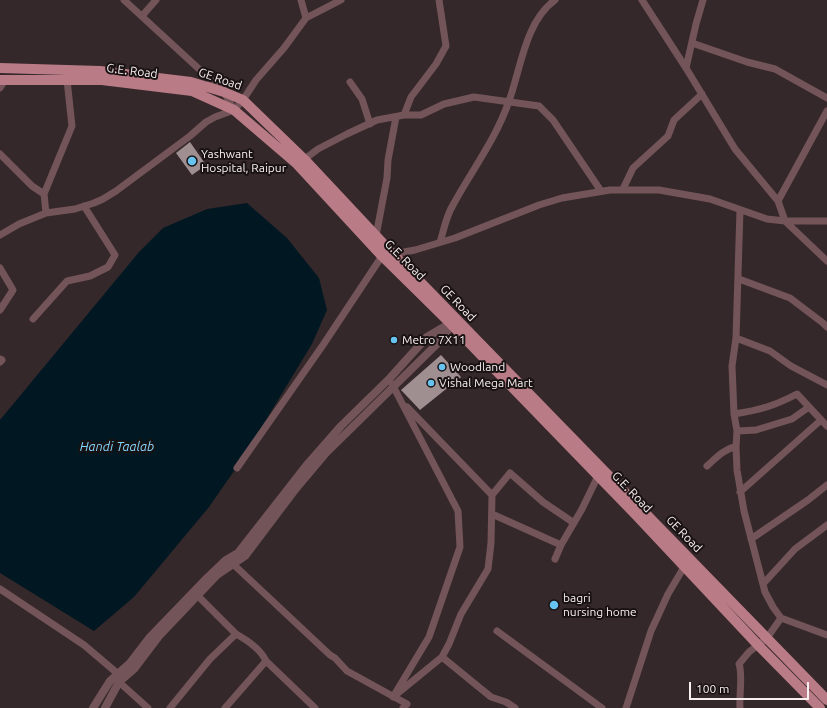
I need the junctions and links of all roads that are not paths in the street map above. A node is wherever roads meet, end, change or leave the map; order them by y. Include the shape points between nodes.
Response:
1 (124, 0) edge
2 (156, 0) edge
3 (301, 0) edge
4 (340, 0) edge
5 (439, 0) edge
6 (555, 0) edge
7 (642, 0) edge
8 (704, 0) edge
9 (142, 16) junction
10 (306, 18) junction
11 (692, 43) junction
12 (0, 68) edge
13 (686, 68) junction
14 (67, 80) junction
15 (350, 82) dead end
16 (2, 83) edge
17 (224, 92) junction
18 (702, 94) junction
19 (827, 98) edge
20 (242, 100) junction
21 (509, 102) junction
22 (234, 110) junction
23 (827, 111) edge
24 (404, 115) junction
25 (396, 117) junction
26 (370, 124) junction
27 (0, 154) edge
28 (300, 162) junction
29 (623, 189) junction
30 (601, 191) junction
31 (44, 194) junction
32 (778, 201) junction
33 (84, 206) junction
34 (740, 210) junction
35 (46, 213) junction
36 (785, 221) junction
37 (827, 221) edge
38 (0, 235) edge
39 (376, 236) junction
40 (440, 242) junction
41 (392, 253) junction
42 (382, 256) junction
43 (827, 261) edge
44 (0, 268) edge
45 (739, 280) junction
46 (0, 310) edge
47 (34, 319) dead end
48 (452, 323) junction
49 (827, 327) edge
50 (736, 338) junction
51 (0, 359) edge
52 (0, 362) edge
53 (390, 378) junction
54 (827, 385) edge
55 (394, 388) junction
56 (401, 401) junction
57 (809, 407) junction
58 (734, 414) junction
59 (821, 420) junction
60 (827, 426) edge
61 (737, 431) junction
62 (736, 447) junction
63 (707, 466) dead end
64 (237, 468) dead end
65 (598, 476) junction
66 (827, 485) edge
67 (740, 492) junction
68 (492, 495) junction
69 (492, 514) junction
70 (574, 523) junction
71 (827, 525) edge
72 (751, 539) junction
73 (561, 545) junction
74 (555, 559) dead end
75 (230, 562) junction
76 (684, 567) junction
77 (763, 584) junction
78 (0, 589) edge
79 (198, 596) junction
80 (781, 618) junction
81 (497, 631) dead end
82 (236, 634) junction
83 (827, 635) edge
84 (767, 638) junction
85 (759, 646) junction
86 (442, 657) junction
87 (266, 661) junction
88 (117, 673) junction
89 (119, 682) junction
90 (393, 697) junction
91 (827, 700) edge
92 (93, 708) edge
93 (105, 708) edge
94 (148, 708) edge
95 (170, 708) edge
96 (225, 708) edge
97 (315, 708) edge
98 (402, 708) edge
99 (514, 708) edge
100 (602, 708) edge
101 (626, 708) edge
102 (740, 708) edge
103 (820, 708) edge

1 - 9 street
2 - 9 street
3 - 10 street
4 - 10 street
5 - 24 street via 446,46 411,97
6 - 21 street via 531,30
7 - 13 street
8 - 11 street
9 - 17 street
10 - 20 street
11 - 13 street
11 - 19 street via 775,69
12 - 17 main road, GE Road via 100,72 191,82
13 - 18 street
14 - 16 main road, G.E. Road
14 - 22 main road, G.E. Road via 102,80 192,91
14 - 31 street via 72,126
15 - 26 street via 362,99
17 - 20 main road, GE Road
17 - 22 street
18 - 29 street via 674,120 668,136 633,168
18 - 32 street via 735,149
20 - 22 street
20 - 28 main road, GE Road
21 - 24 street via 474,97 444,104 422,115
21 - 30 street via 539,106 553,120
21 - 40 street via 492,140 452,206
22 - 28 main road, G.E. Road
22 - 33 street via 206,122 116,191
23 - 32 street
24 - 25 street
25 - 26 street via 377,120
25 - 39 street
26 - 28 street via 318,149
27 - 31 street via 32,186
28 - 39 main road, GE Road
28 - 42 main road, G.E. Road
29 - 30 street
29 - 34 street via 659,190 710,199
30 - 40 street via 539,205
31 - 35 street
32 - 36 street
33 - 35 street
33 - 47 street via 115,255 108,267 90,276 67,281
34 - 36 street via 767,219
34 - 45 street
35 - 38 street
36 - 37 street
36 - 43 street
39 - 41 main road, GE Road
40 - 41 street via 415,250
41 - 42 street
41 - 48 main road, GE Road
42 - 48 main road, G.E. Road
42 - 64 street
44 - 46 street via 14,290
45 - 49 street via 790,298
45 - 50 street
48 - 53 street via 427,338
48 - 55 street via 437,344
48 - 65 main road, G.E. Road
48 - 84 main road, GE Road
50 - 54 street via 770,351 791,366
50 - 58 street via 732,366
51 - 52 street
53 - 55 street
53 - 75 street via 341,426 306,466
55 - 56 street
55 - 75 street via 326,453 245,556
56 - 68 street
56 - 90 street via 458,511 460,547 429,637
57 - 58 street via 797,394 775,405
57 - 59 street
57 - 61 street via 792,419 756,430
58 - 61 street
59 - 60 street
59 - 67 street
61 - 62 street
62 - 63 street via 731,447
62 - 67 street
65 - 70 street
65 - 76 main road, G.E. Road
66 - 72 street
67 - 72 street
68 - 69 street
68 - 70 street via 510,473 543,502
69 - 73 street
69 - 86 street via 488,569 460,614 450,644
70 - 73 street
71 - 77 street via 795,549
72 - 77 street
73 - 74 street
75 - 79 street
75 - 88 street via 205,580 150,637 130,663
75 - 90 street via 347,671
76 - 85 main road, G.E. Road
76 - 101 street via 651,631
77 - 80 street
78 - 88 street via 84,645
79 - 82 street
79 - 89 street via 159,636 134,669
80 - 83 street
80 - 84 street
81 - 100 street
82 - 87 street via 264,656
82 - 95 street via 210,658
84 - 85 street
84 - 91 main road, GE Road
85 - 102 street via 749,652 739,664
85 - 103 main road, G.E. Road
86 - 90 street
86 - 99 street via 491,697
87 - 96 street
87 - 97 street
88 - 89 street
88 - 92 street
89 - 93 street
89 - 94 street
90 - 98 street via 407,704

